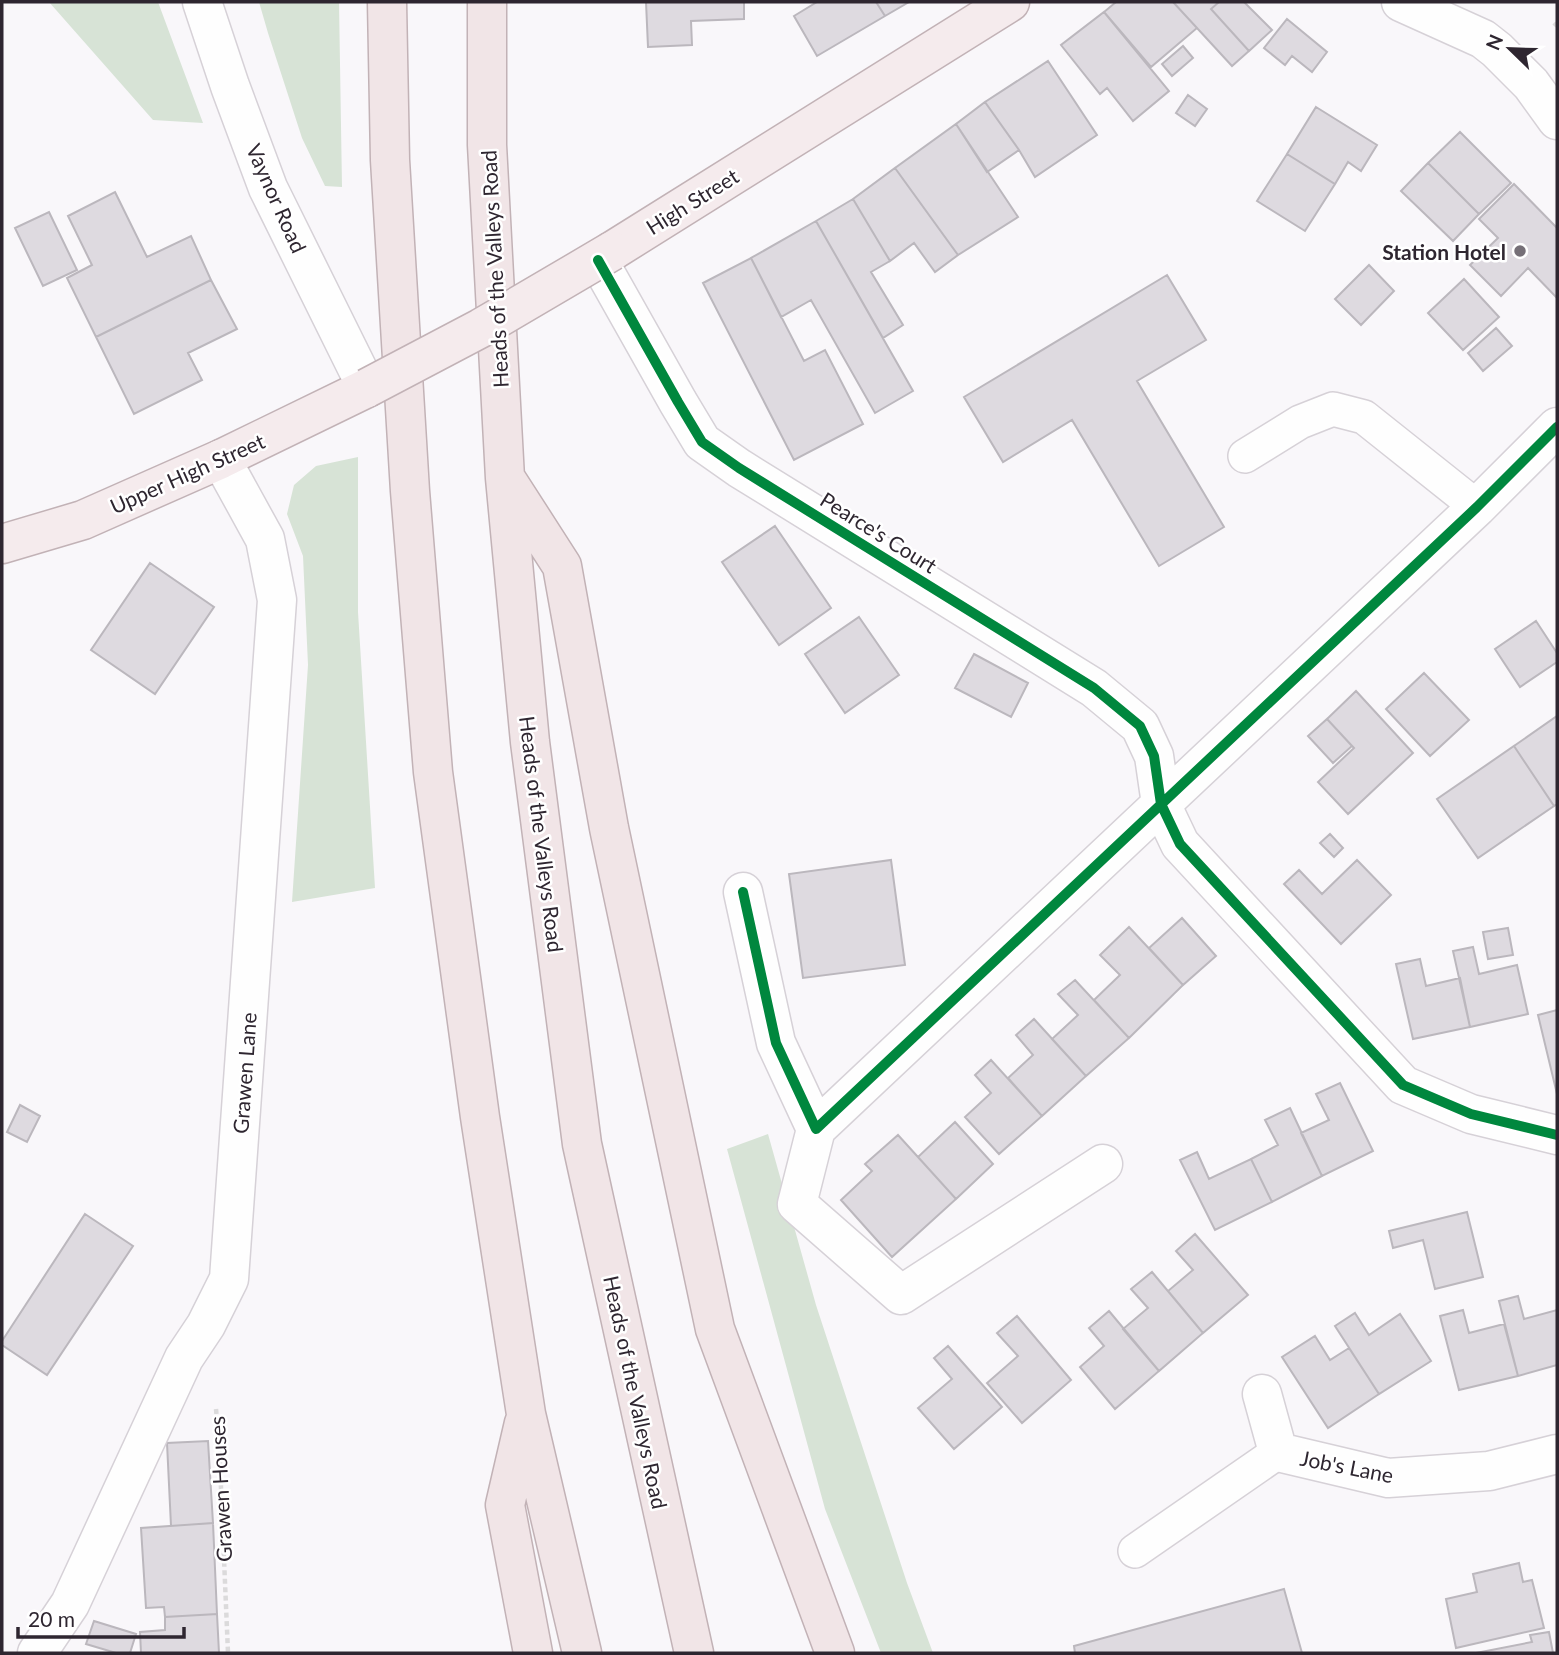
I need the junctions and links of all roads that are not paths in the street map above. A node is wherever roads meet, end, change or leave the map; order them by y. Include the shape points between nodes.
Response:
1 (202, 2) edge
2 (387, 2) edge
3 (487, 2) edge
4 (1010, 2) edge
5 (1401, 2) edge
6 (1557, 120) edge
7 (609, 268) junction
8 (362, 383) junction
9 (1557, 427) edge
10 (1245, 456) dead end
11 (221, 459) junction
12 (505, 478) junction
13 (1477, 507) junction
14 (2, 544) edge
15 (1161, 804) junction
16 (743, 892) dead end
17 (816, 1129) junction
18 (1557, 1135) edge
19 (1102, 1164) dead end
20 (1262, 1394) dead end
21 (526, 1414) junction
22 (1278, 1452) junction
23 (1557, 1454) edge
24 (1135, 1551) dead end
25 (37, 1653) edge
26 (533, 1653) edge
27 (582, 1653) edge
28 (694, 1653) edge
29 (835, 1653) edge

1 - 8 street, Vaynor Road via 268,188
2 - 21 highway via 390,160 433,772
3 - 12 highway, Heads of the Valleys Road via 487,145
4 - 7 main road, High Street
5 - 6 street via 1483,39 1531,84
7 - 8 main road, High Street, bridge
7 - 15 street, Pearce's Court via 702,442 1094,688 1140,726 1154,756
8 - 11 main road, Upper High Street
9 - 13 street
10 - 13 lane via 1300,422 1333,409 1364,417
11 - 14 main road, Upper High Street via 83,520
11 - 25 street, Grawen Lane via 265,539 278,600 229,1279 184,1358 70,1604
12 - 28 highway, Heads of the Valleys Road via 530,742 582,1144
12 - 29 highway via 562,566 609,828 715,1329
13 - 15 street
15 - 17 street
15 - 18 street, Pearce's Court via 1180,844 1403,1085 1471,1114
16 - 17 street via 776,1043
17 - 19 street via 797,1204 901,1295
20 - 22 street, Job's Lane
21 - 26 highway via 505,1505
21 - 27 highway
22 - 23 street, Job's Lane via 1388,1478 1489,1471
22 - 24 lane

